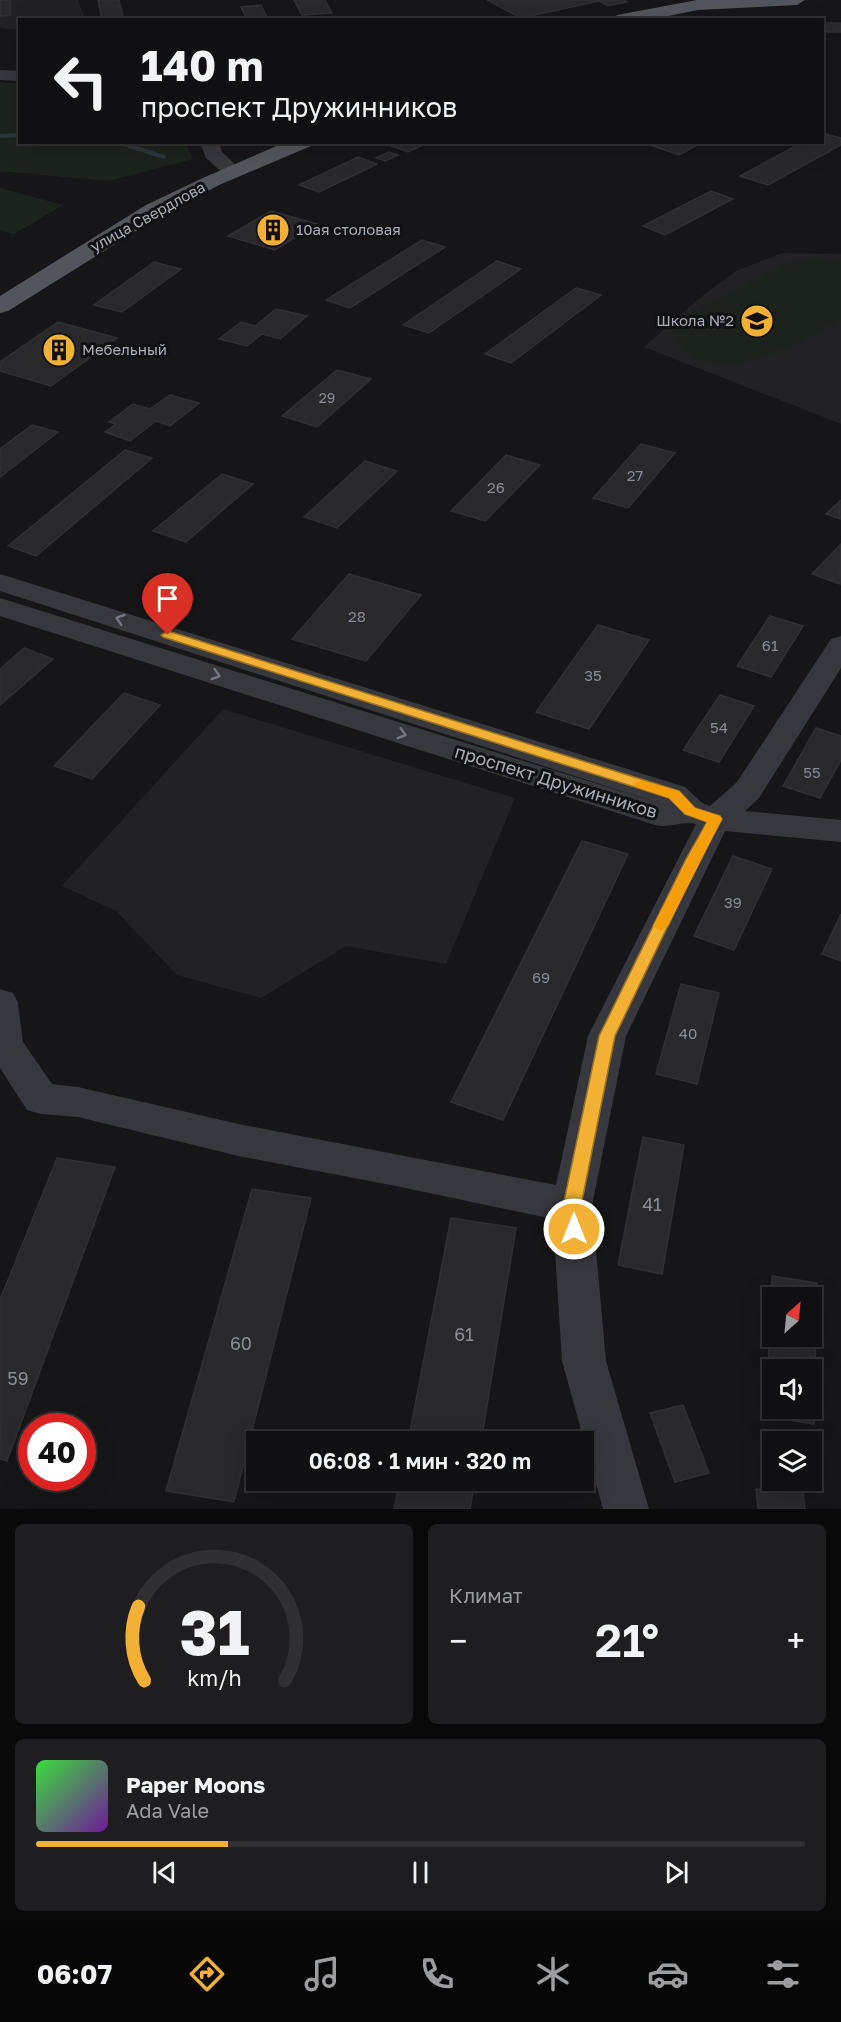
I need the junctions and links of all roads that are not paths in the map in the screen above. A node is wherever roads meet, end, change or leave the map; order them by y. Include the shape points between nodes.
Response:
1 (797, 0) edge
2 (625, 18) edge
3 (0, 75) edge
4 (18, 76) edge
5 (210, 144) edge
6 (299, 144) edge
7 (233, 172) junction
8 (0, 306) edge
9 (0, 582) edge
10 (0, 607) edge
11 (841, 645) edge
12 (703, 815) junction
13 (841, 831) edge
14 (0, 1003) edge
15 (572, 1206) junction
16 (626, 1509) edge

1 - 2 main road via 698,5
3 - 4 street
5 - 7 street via 222,165
6 - 7 main road, улица Свердлова
7 - 8 main road, улица Свердлова via 154,210
12 -> 9 street, проспект Дружинников via 674,795
10 -> 12 street, проспект Дружинников via 667,817
11 - 12 street via 748,790
12 - 13 street
12 - 15 street via 693,859 607,1036
14 - 15 street via 5,1045 40,1099 78,1102 243,1142
15 - 16 street via 584,1361

